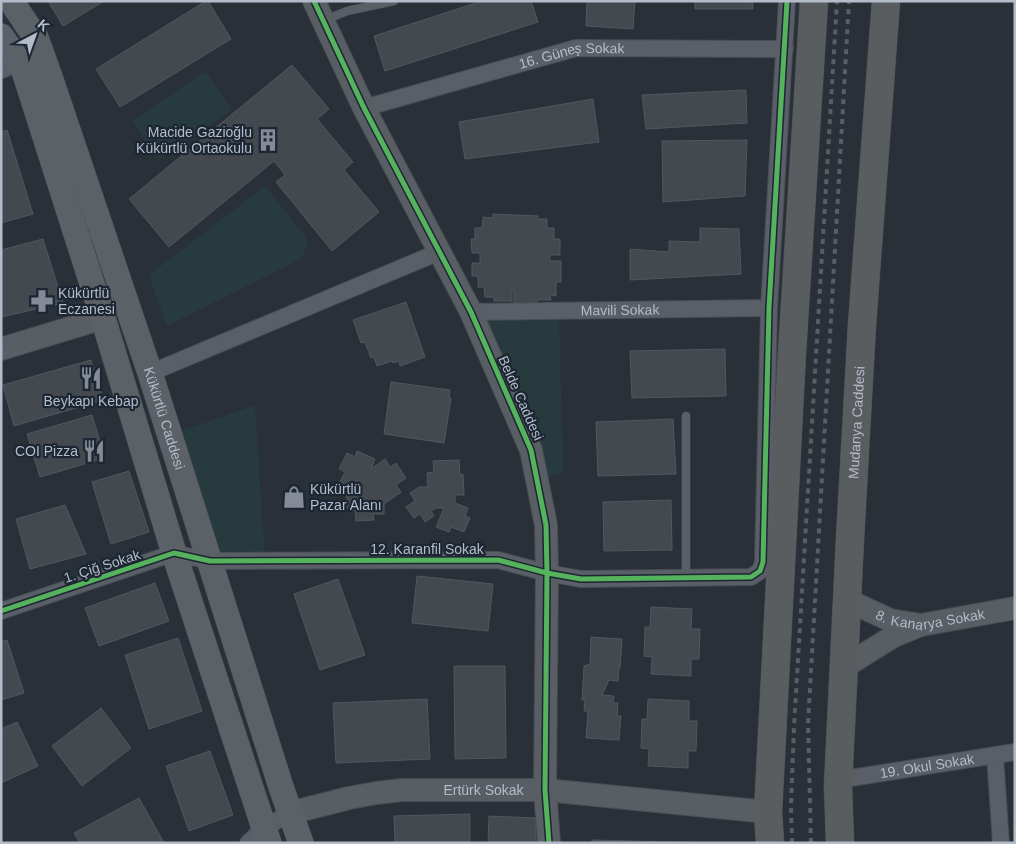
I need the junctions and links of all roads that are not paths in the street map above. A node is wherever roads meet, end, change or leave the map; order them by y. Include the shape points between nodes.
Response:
1 (11, 1) edge
2 (394, 1) edge
3 (787, 1) edge
4 (814, 1) edge
5 (886, 1) edge
6 (318, 11) edge
7 (1, 36) edge
8 (785, 49) junction
9 (10, 66) edge
10 (364, 108) junction
11 (439, 252) junction
12 (769, 308) junction
13 (471, 312) junction
14 (103, 318) junction
15 (1, 349) edge
16 (150, 373) junction
17 (686, 416) dead end
18 (174, 553) junction
19 (210, 561) junction
20 (547, 573) junction
21 (686, 577) junction
22 (847, 600) junction
23 (1015, 608) edge
24 (1, 611) edge
25 (921, 625) junction
26 (844, 667) junction
27 (1015, 752) edge
28 (994, 756) junction
29 (838, 780) junction
30 (545, 790) junction
31 (768, 812) junction
32 (290, 813) junction
33 (260, 838) edge
34 (301, 843) edge
35 (310, 843) edge
36 (318, 843) edge
37 (549, 843) edge
38 (770, 843) edge
39 (840, 843) edge
40 (1001, 843) edge

1 - 16 main road, Kükürtlü Caddesi via 36,38
2 - 6 lane via 347,11
3 - 8 street
4 - 31 highway
5 - 22 highway, Mudanya Caddesi via 863,315
6 - 10 street, Belde Caddesi
7 - 9 main road, Kükürtlü Caddesi
8 - 10 street, 16. Güneş Sokak via 576,48
8 - 12 street
9 - 14 main road, Kükürtlü Caddesi via 22,68
10 - 11 street, Belde Caddesi
11 - 13 street, Belde Caddesi
11 - 16 street
12 - 13 street, Mavili Sokak
12 - 21 street, 12. Karanfil Sokak via 763,562 760,571 751,577
13 - 20 street, Belde Caddesi via 531,450 546,525
14 - 15 street
14 - 18 main road, Kükürtlü Caddesi
16 - 19 main road, Kükürtlü Caddesi
17 - 21 lane
18 - 19 street
18 - 24 street, 1. Çiğ Sokak
18 - 33 main road, Kükürtlü Caddesi
19 - 20 street, 12. Karanfil Sokak via 498,560
19 - 32 main road, Kükürtlü Caddesi
20 - 21 street, 12. Karanfil Sokak via 581,578
20 - 30 street, Belde Caddesi
22 - 25 street, 8. Kanarya Sokak via 890,620
22 - 26 highway, Mudanya Caddesi
23 - 25 street, 8. Kanarya Sokak
25 - 26 street via 894,636
26 - 29 highway, Mudanya Caddesi
27 - 28 street, 19. Okul Sokak
28 - 29 street, 19. Okul Sokak
28 - 40 street
29 - 39 highway, Mudanya Caddesi
30 - 31 street, Ertürk Sokak
30 - 32 street, Ertürk Sokak via 402,790 349,798
30 - 37 street, Belde Caddesi
31 - 38 highway
32 - 33 street, Ertürk Sokak
32 - 34 main road, Kükürtlü Caddesi
35 - 36 street

